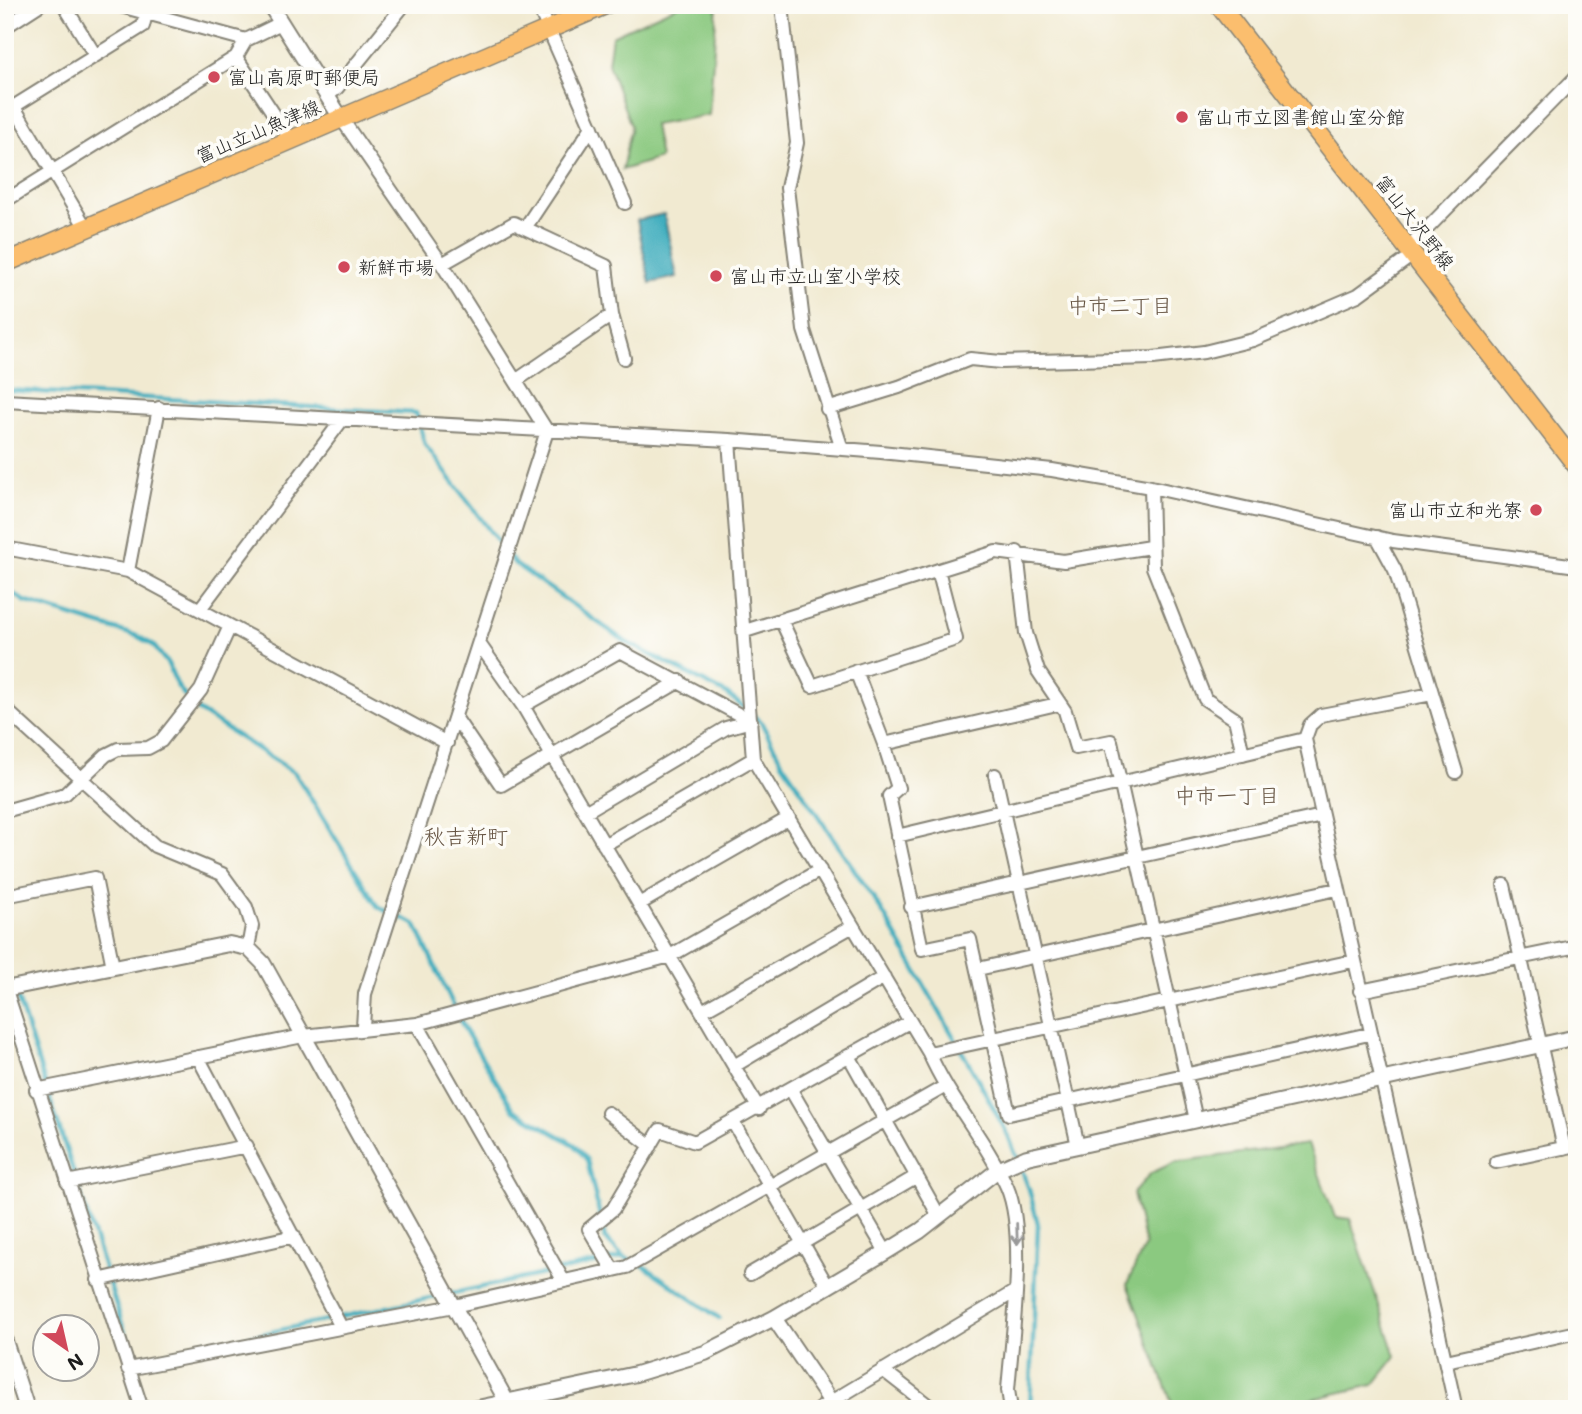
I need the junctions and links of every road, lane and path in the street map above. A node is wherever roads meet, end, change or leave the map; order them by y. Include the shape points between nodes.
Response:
1 (39, 5) edge
2 (64, 5) edge
3 (117, 5) edge
4 (270, 5) edge
5 (404, 5) edge
6 (538, 5) edge
7 (605, 5) edge
8 (782, 5) edge
9 (1219, 5) edge
10 (147, 9) edge
11 (281, 23) junction
12 (5, 27) edge
13 (548, 30) junction
14 (246, 40) junction
15 (95, 55) junction
16 (236, 57) junction
17 (1577, 76) edge
18 (327, 96) junction
19 (9, 109) edge
20 (341, 118) junction
21 (592, 127) junction
22 (291, 140) junction
23 (54, 172) junction
24 (5, 201) edge
25 (625, 203) dead end
26 (86, 228) junction
27 (525, 228) junction
28 (1411, 250) junction
29 (5, 263) edge
30 (442, 264) junction
31 (612, 315) junction
32 (624, 358) dead end
33 (517, 380) junction
34 (5, 401) edge
35 (159, 408) junction
36 (827, 409) junction
37 (342, 419) junction
38 (547, 431) junction
39 (729, 440) junction
40 (842, 449) junction
41 (1577, 466) edge
42 (1150, 487) junction
43 (1377, 537) junction
44 (1150, 547) junction
45 (5, 548) edge
46 (1017, 552) junction
47 (1577, 566) edge
48 (938, 570) junction
49 (128, 571) junction
50 (200, 609) junction
51 (781, 620) junction
52 (230, 626) junction
53 (745, 631) junction
54 (480, 645) junction
55 (856, 671) junction
56 (680, 681) junction
57 (1432, 694) junction
58 (1057, 704) junction
59 (523, 706) junction
60 (5, 709) edge
61 (455, 717) junction
62 (751, 721) junction
63 (1305, 739) junction
64 (447, 743) junction
65 (884, 744) junction
66 (1244, 754) junction
67 (552, 755) junction
68 (753, 758) junction
69 (1456, 772) dead end
70 (995, 775) dead end
71 (80, 779) junction
72 (1121, 784) junction
73 (1002, 810) junction
74 (5, 811) edge
75 (585, 812) junction
76 (1322, 816) junction
77 (789, 818) junction
78 (897, 836) junction
79 (604, 845) junction
80 (1137, 857) junction
81 (820, 870) junction
82 (1018, 884) junction
83 (1504, 885) dead end
84 (1337, 889) junction
85 (5, 896) edge
86 (639, 904) junction
87 (911, 907) junction
88 (853, 926) junction
89 (1153, 929) junction
90 (1577, 946) edge
91 (248, 948) junction
92 (670, 956) junction
93 (1033, 956) junction
94 (1521, 957) junction
95 (1353, 961) junction
96 (113, 967) junction
97 (978, 969) junction
98 (884, 976) junction
99 (6, 988) edge
100 (1360, 991) junction
101 (1171, 1002) junction
102 (702, 1011) junction
103 (909, 1022) junction
104 (417, 1024) junction
105 (363, 1027) junction
106 (1050, 1027) junction
107 (1369, 1034) junction
108 (303, 1036) junction
109 (1577, 1037) edge
110 (992, 1040) junction
111 (1540, 1044) junction
112 (929, 1053) junction
113 (849, 1056) junction
114 (198, 1057) junction
115 (734, 1066) junction
116 (1186, 1074) junction
117 (1379, 1079) junction
118 (944, 1087) junction
119 (36, 1090) junction
120 (791, 1090) junction
121 (1066, 1100) junction
122 (759, 1109) junction
123 (608, 1113) dead end
124 (1196, 1120) junction
125 (885, 1121) junction
126 (733, 1122) junction
127 (247, 1146) junction
128 (651, 1146) junction
129 (1078, 1146) junction
130 (1570, 1146) edge
131 (828, 1153) junction
132 (1496, 1162) dead end
133 (998, 1170) junction
134 (917, 1176) junction
135 (67, 1182) junction
136 (770, 1186) junction
137 (860, 1209) junction
138 (939, 1216) junction
139 (294, 1236) junction
140 (803, 1243) junction
141 (886, 1252) junction
142 (613, 1270) junction
143 (750, 1274) dead end
144 (98, 1280) junction
145 (563, 1280) junction
146 (828, 1287) junction
147 (1014, 1292) junction
148 (454, 1307) junction
149 (774, 1318) junction
150 (341, 1327) junction
151 (1577, 1332) edge
152 (5, 1341) edge
153 (1446, 1361) junction
154 (128, 1368) junction
155 (883, 1370) junction
156 (509, 1405) edge
157 (829, 1406) edge
158 (27, 1409) edge
159 (142, 1409) edge
160 (473, 1409) edge
161 (933, 1409) edge
162 (1011, 1409) edge
163 (1456, 1409) edge

1 - 12 street
2 - 15 street
3 - 10 street
4 - 11 street
5 - 18 street
6 - 13 street
7 - 13 main road, 富山立山魚津線
8 - 36 street via 797,143 787,188 804,330
9 - 28 main road, 富山大沢野線
10 - 14 street
10 - 15 street via 143,26
11 - 14 street
11 - 18 street
13 - 20 main road, 富山立山魚津線
13 - 21 street
14 - 16 street
15 - 19 street
16 - 22 street
16 - 23 street
17 - 28 street
18 - 20 street
19 - 23 street
20 - 22 main road, 富山立山魚津線
20 - 30 street
21 - 25 street
21 - 27 street
22 - 26 main road, 富山立山魚津線
23 - 24 street
23 - 26 street
26 - 29 main road, 富山立山魚津線
27 - 30 street via 514,223
27 - 31 street via 606,267
28 - 36 street via 1358,295 1253,340 1153,358 970,359
28 - 41 main road, 富山大沢野線
30 - 33 street
31 - 32 street
31 - 33 street
33 - 38 street
34 - 35 street
35 - 37 street
35 - 49 street
36 - 40 street
37 - 38 street
37 - 50 street
38 - 39 street
38 - 54 street
39 - 40 street
39 - 53 street
40 - 42 street via 1052,470
42 - 43 street
42 - 44 street
43 - 47 street
43 - 57 street via 1395,570
44 - 46 street via 1064,561
44 - 66 street via 1153,566 1205,699 1235,719
45 - 49 street
46 - 48 street via 996,552
46 - 58 street via 1026,633 1038,671
48 - 51 street
48 - 55 street via 956,639
49 - 50 street
50 - 52 street
51 - 53 street
51 - 55 street via 812,686
52 - 64 street
52 - 71 street via 201,690 161,741 148,748 118,749
53 - 62 street
54 - 59 street
54 - 61 street
55 - 65 street
56 - 59 street via 620,651
56 - 62 street
56 - 67 street
57 - 63 street via 1321,715 1310,725
57 - 69 street
58 - 65 street
58 - 72 street via 1065,711 1076,748 1111,741
59 - 67 street
60 - 71 street
61 - 64 street
61 - 67 street via 501,785
62 - 68 street
62 - 75 street via 726,728
63 - 66 street
63 - 76 street
64 - 105 street via 365,994
65 - 78 street via 898,788 889,796
66 - 72 street
67 - 75 street
68 - 77 street
68 - 79 street
70 - 73 street
71 - 74 street via 65,794
71 - 91 street via 155,846 222,874 246,908 252,926
72 - 73 street
72 - 80 street
73 - 78 street
73 - 82 street
75 - 79 street
76 - 80 street
76 - 84 street
77 - 81 street
77 - 86 street
78 - 87 street
79 - 86 street
80 - 82 street
80 - 89 street
81 - 88 street
81 - 92 street
82 - 87 street
82 - 93 street
83 - 94 street
84 - 89 street
84 - 95 street
85 - 96 street via 95,877
86 - 92 street
87 - 97 street via 922,949 970,939
88 - 98 street
88 - 102 street
89 - 93 street
89 - 101 street
90 - 94 street
91 - 96 street via 229,944
91 - 108 street via 263,963
92 - 102 street
92 - 104 street
93 - 97 street
93 - 106 street
94 - 100 street
94 - 111 street
95 - 100 street
95 - 101 street
96 - 99 street
97 - 110 street
98 - 103 street
98 - 115 street
99 - 119 street
100 - 107 street
101 - 106 street
101 - 116 street
102 - 115 street
103 - 112 street
103 - 113 street
104 - 105 street
104 - 145 street
105 - 108 street
106 - 110 street
106 - 121 street
107 - 116 street
107 - 117 street
108 - 114 street
108 - 148 street
109 - 111 street
110 - 112 street
110 - 121 street via 1009,1114
111 - 117 street
111 - 130 street
112 - 118 street
113 - 120 street
113 - 125 street
114 - 119 street
114 - 127 street
115 - 122 street
116 - 121 street
116 - 124 street
117 - 124 street
117 - 153 street
118 - 125 street
118 - 133 street
119 - 135 street
120 - 122 street
120 - 131 street
121 - 129 street
122 - 126 street
123 - 128 street
124 - 129 street
125 - 131 street
125 - 134 street
126 - 128 street via 695,1142 660,1130
126 - 136 street
127 - 135 street
127 - 139 street
128 - 142 street via 613,1209 589,1229
129 - 133 street via 1027,1157
130 - 132 street
131 - 136 street
131 - 137 street
133 - 138 street
133 -> 147 street via 1016,1216
134 - 137 street
134 - 138 street
135 - 144 street
136 - 140 street
136 - 142 street via 627,1267
137 - 140 street
137 - 141 street
138 - 141 street
139 - 144 street
139 - 150 street
140 - 143 street
140 - 146 street
141 - 146 street
142 - 145 street
144 - 154 street
145 - 148 street
146 - 149 street
147 - 155 street
147 - 162 street
148 - 150 street
148 - 156 street
149 - 156 street via 705,1353
149 - 157 street
150 - 154 street
151 - 153 street
152 - 158 street
153 - 163 street
154 - 159 street
155 - 157 street
155 - 161 street
156 - 160 street

